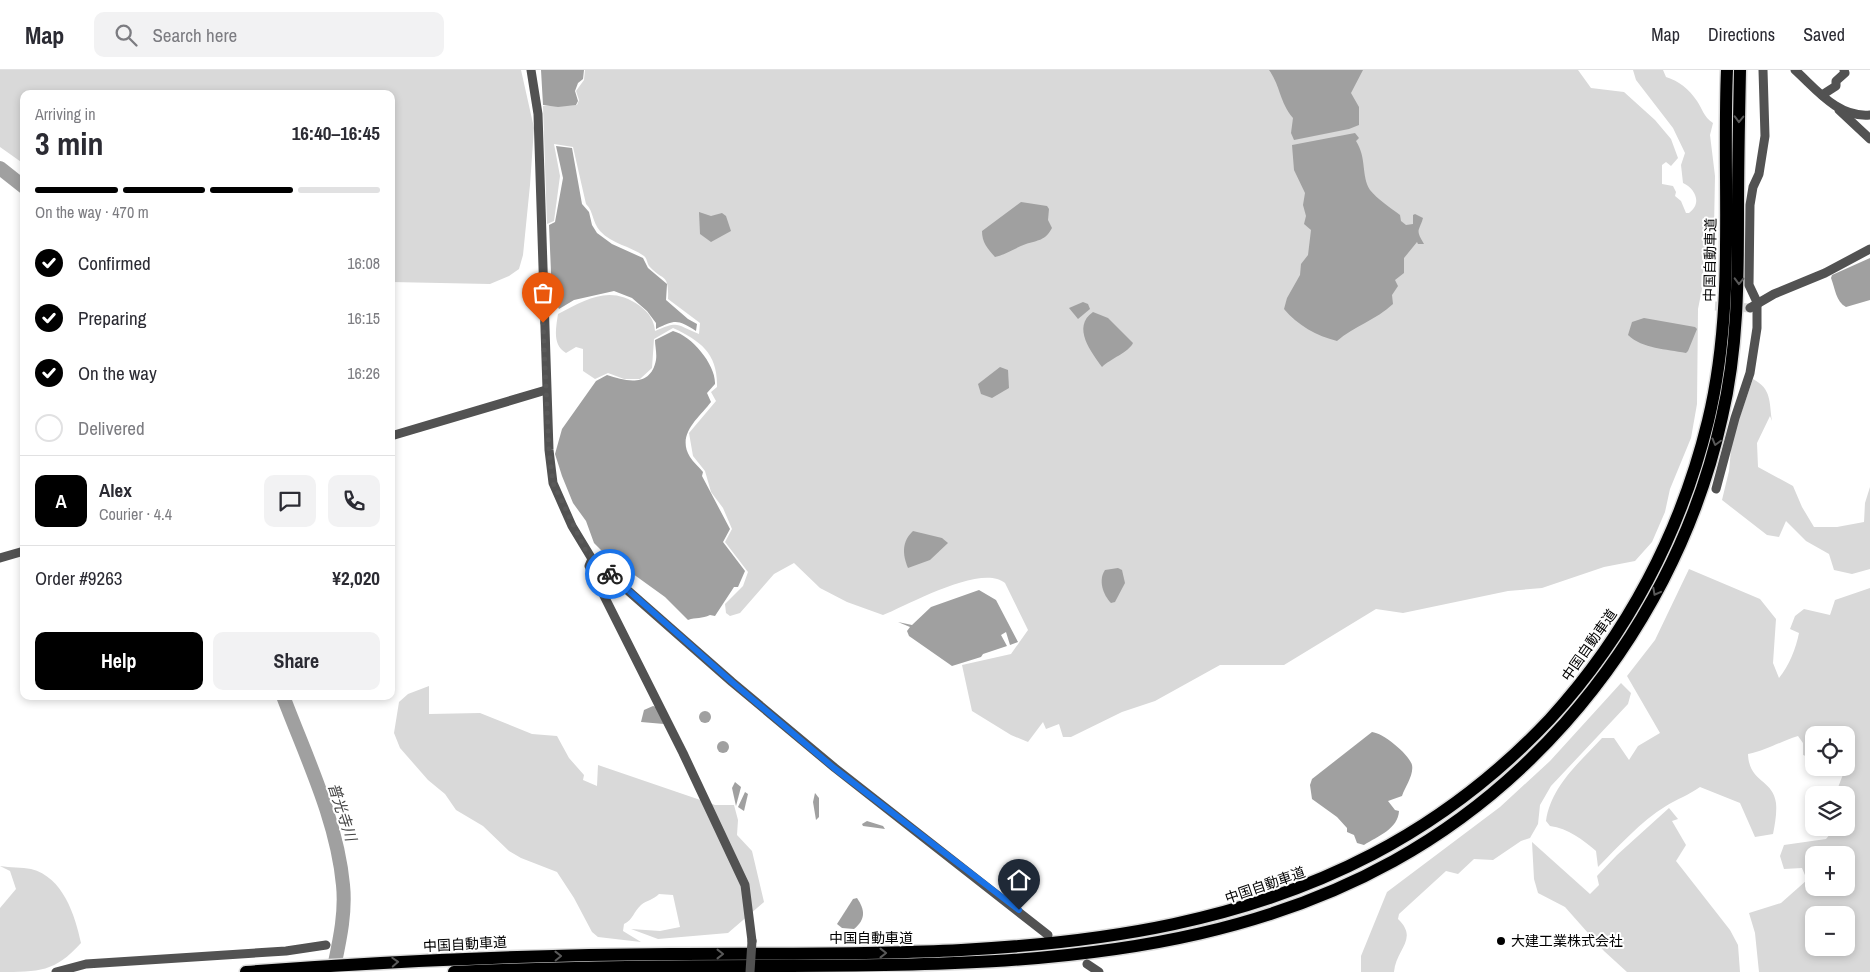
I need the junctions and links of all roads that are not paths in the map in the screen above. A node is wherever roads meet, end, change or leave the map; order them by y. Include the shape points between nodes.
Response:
1 (531, 70) edge
2 (1728, 70) edge
3 (1740, 70) edge
4 (1763, 70) edge
5 (1795, 70) edge
6 (1844, 70) edge
7 (1822, 95) junction
8 (1839, 110) junction
9 (1870, 115) edge
10 (1870, 139) edge
11 (1870, 250) edge
12 (1753, 305) junction
13 (546, 390) junction
14 (395, 435) edge
15 (1716, 489) dead end
16 (20, 552) edge
17 (0, 558) edge
18 (592, 559) junction
19 (1048, 935) dead end
20 (326, 945) dead end
21 (1087, 964) dead end
22 (56, 972) edge
23 (246, 972) edge
24 (454, 972) edge
25 (750, 972) edge
26 (1099, 972) edge

1 - 13 street via 538,114
23 -> 2 highway, 中国自動車道 via 347,964 575,955 972,951 1092,941 1196,922 1274,900 1351,868 1419,829 1454,806 1516,754 1568,698 1594,667 1632,609 1672,530 1708,421 1722,341
3 -> 24 highway, 中国自動車道 via 1739,263 1735,340 1722,419 1696,504 1651,602 1604,675 1526,764 1461,816 1392,862 1318,897 1238,925 1110,951 1032,960 906,967 666,966
4 - 12 street via 1765,136 1750,205 1749,285
5 - 7 street
6 - 7 street via 1845,74 1836,81 1836,86
7 - 8 street
8 - 9 street
8 - 10 street
11 - 12 street
12 - 15 street via 1757,328 1750,373
13 - 14 street
13 - 18 street via 553,483 572,526
16 - 17 street
18 - 19 street via 834,768
18 - 25 street, bridge via 589,566 745,885 752,941
20 - 22 street via 286,951 86,964
21 - 26 street

